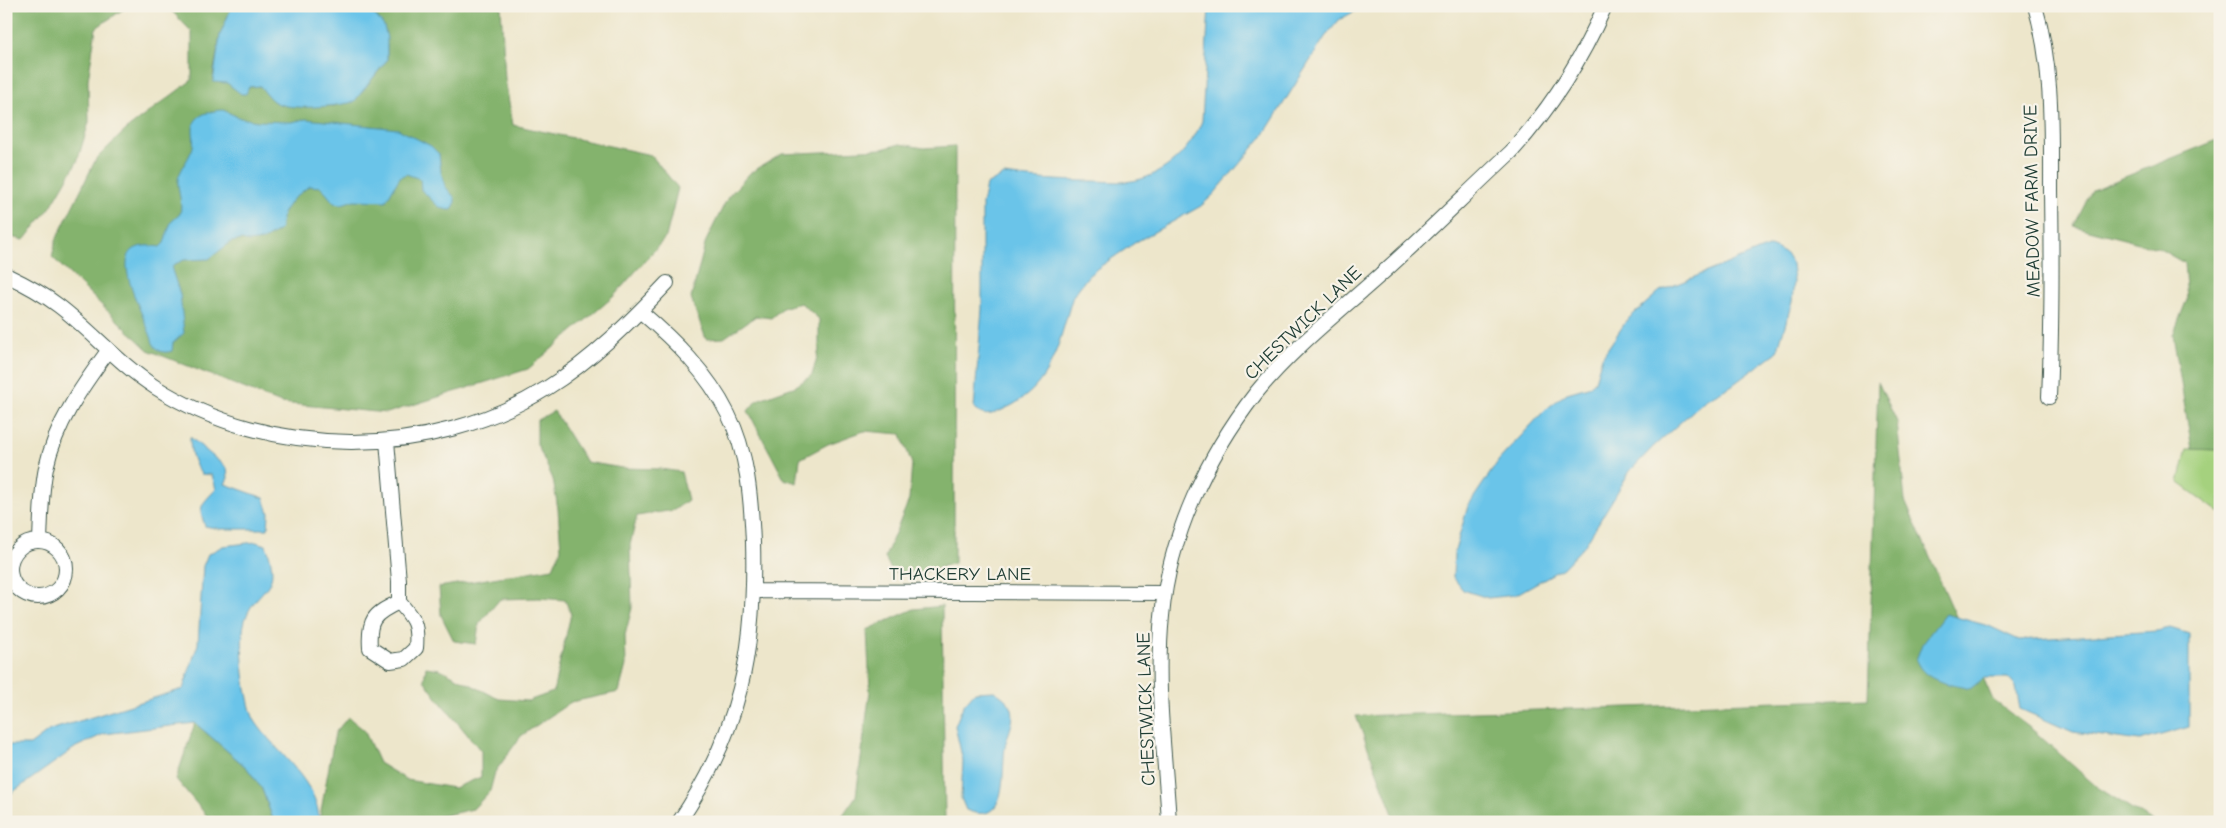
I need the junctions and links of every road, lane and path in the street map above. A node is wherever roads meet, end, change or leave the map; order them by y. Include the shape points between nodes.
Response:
1 (1605, 6) edge
2 (2034, 6) edge
3 (6, 275) edge
4 (668, 282) dead end
5 (640, 311) junction
6 (108, 351) junction
7 (2049, 397) dead end
8 (387, 440) junction
9 (40, 541) junction
10 (754, 592) junction
11 (1165, 593) junction
12 (398, 602) dead end
13 (679, 822) edge
14 (1169, 822) edge

1 - 11 street, CHESTWICK LANE via 1587,46 1540,121 1512,152 1301,346 1257,392 1228,433 1200,483 1184,519
2 - 7 street, MEADOW FARM DRIVE via 2048,67 2052,321
3 - 6 street via 59,306
4 - 5 street
5 - 8 street via 566,376 526,400 462,426
5 - 10 street via 692,359 714,388 739,442 752,514
6 - 8 street via 156,387 218,417 249,427 315,440
6 - 9 street via 69,407 53,441 43,484
8 - 12 street
9 - 9 street via 22,546 11,560 10,569 16,587 31,596 49,594 57,589 65,574 65,564 57,548
10 - 11 street, THACKERY LANE
10 - 13 street via 748,656 730,727 699,793
11 - 14 street, CHESTWICK LANE via 1160,674

